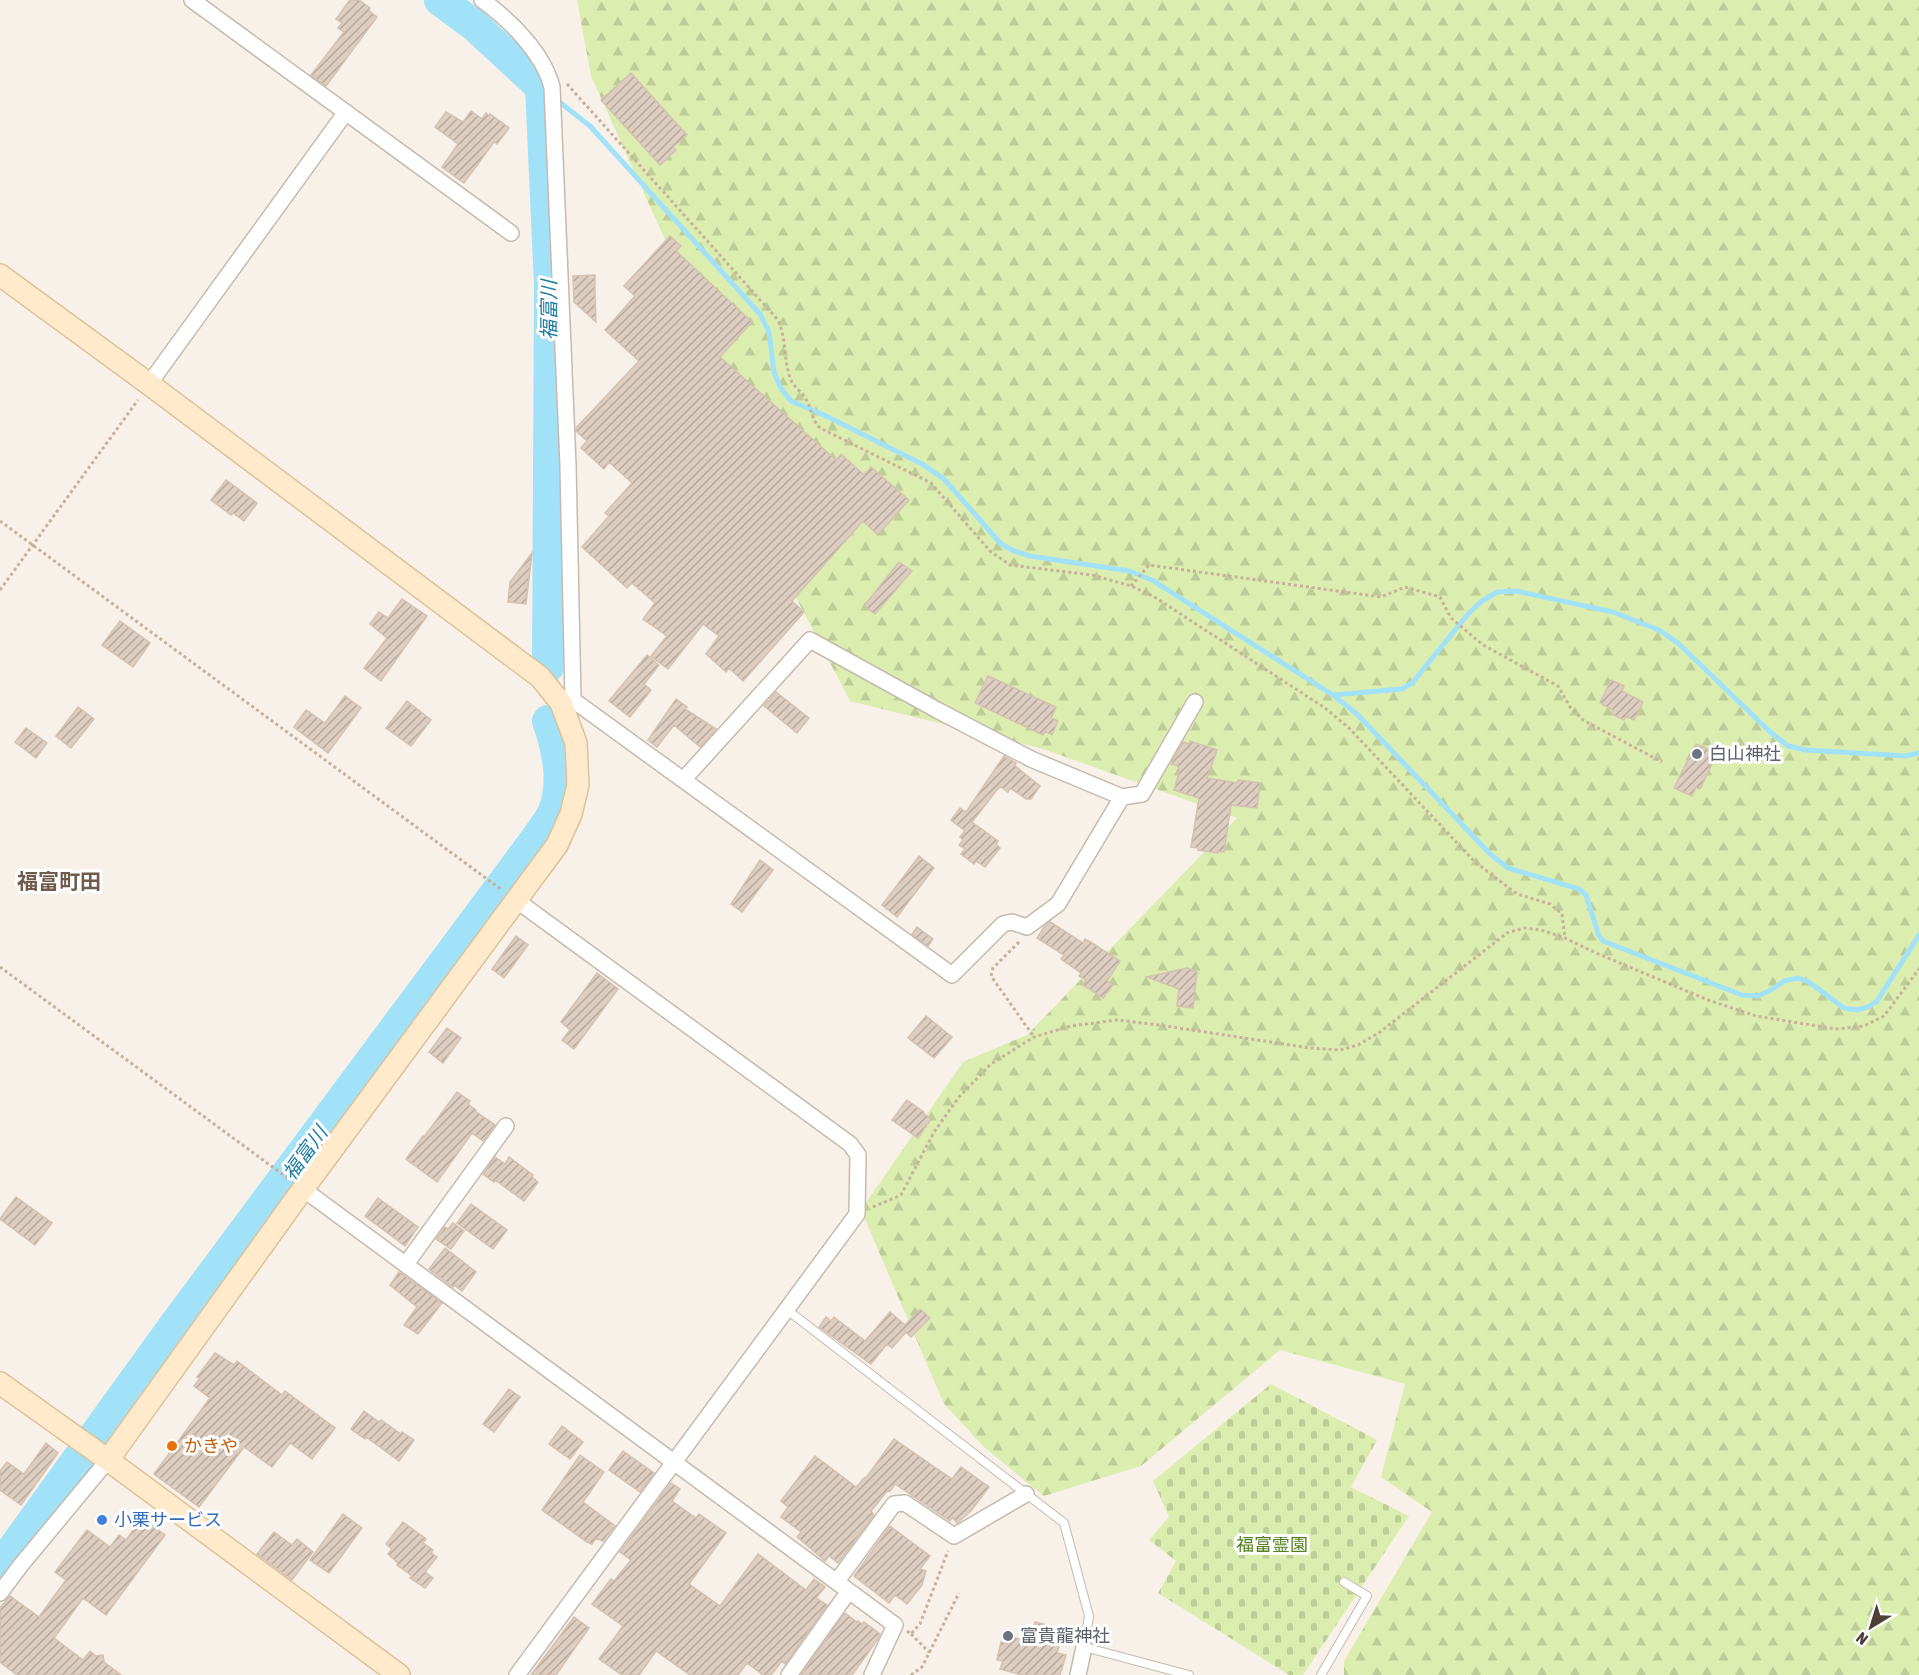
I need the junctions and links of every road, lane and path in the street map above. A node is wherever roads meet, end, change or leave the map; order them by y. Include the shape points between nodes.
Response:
1 (192, 0) edge
2 (482, 0) edge
3 (551, 81) junction
4 (346, 112) junction
5 (511, 233) dead end
6 (0, 274) edge
7 (149, 384) junction
8 (0, 521) edge
9 (33, 545) junction
10 (1132, 585) junction
11 (0, 590) edge
12 (567, 702) junction
13 (1195, 702) dead end
14 (1662, 762) dead end
15 (684, 779) junction
16 (1122, 797) junction
17 (510, 896) junction
18 (1028, 927) junction
19 (1565, 938) junction
20 (0, 968) edge
21 (1919, 969) edge
22 (1034, 1037) junction
23 (506, 1126) dead end
24 (298, 1186) junction
25 (856, 1214) junction
26 (406, 1264) junction
27 (786, 1310) junction
28 (0, 1383) edge
29 (94, 1450) junction
30 (674, 1461) junction
31 (1026, 1494) junction
32 (954, 1536) junction
33 (837, 1581) junction
34 (1344, 1582) dead end
35 (849, 1591) junction
36 (0, 1593) edge
37 (958, 1593) dead end
38 (895, 1624) junction
39 (911, 1634) junction
40 (1084, 1647) junction
41 (929, 1652) junction
42 (399, 1675) edge
43 (518, 1675) edge
44 (789, 1675) edge
45 (872, 1675) edge
46 (911, 1675) edge
47 (1078, 1675) edge
48 (1189, 1675) edge
49 (1321, 1675) edge

1 - 4 street
2 - 3 street via 532,47
3 - 10 path via 566,83 778,320 792,382 806,399 820,428 931,483 990,551 1010,565 1092,575
3 - 12 street via 568,465
4 - 5 street
4 - 7 street
6 - 7 street
7 - 9 path
7 - 12 street via 540,676
8 - 9 path
9 - 11 path
9 - 17 path
10 - 14 path via 1149,565 1381,597 1405,587 1440,597 1451,618 1483,645 1558,686 1583,720
10 - 19 path via 1325,708 1349,728 1475,862 1517,894 1550,904 1562,914
12 - 15 street
12 - 17 street via 576,743 578,785 572,814 557,845
13 - 16 street via 1142,794
15 - 16 street via 810,640 1031,759
15 - 18 street via 952,975 1003,924 1012,922
16 - 18 street via 1058,904
17 - 24 street
17 - 25 street via 850,1144 858,1155
18 - 22 path via 993,968 991,976
19 - 21 path via 1708,1000 1756,1016 1836,1029 1864,1026 1884,1016
19 - 22 path via 1524,928 1507,933 1380,1032 1340,1050 1117,1020 1071,1026
20 - 24 path
22 - 25 path via 991,1064 958,1097 934,1132 901,1195
23 - 26 street
24 - 26 street
24 - 29 street
25 - 27 street
26 - 30 street
27 - 30 street
27 - 31 lane
28 - 29 street
29 - 36 street
29 - 42 street
30 - 33 street
30 - 43 street
31 - 32 street
31 - 40 lane via 1064,1523 1089,1616
32 - 33 street via 899,1502
32 - 39 path via 920,1624
33 - 35 street
34 - 49 lane via 1367,1596
35 - 38 street
35 - 44 street
37 - 41 path
38 - 39 path
38 - 45 street
39 - 41 path
40 - 47 street
40 - 48 lane
41 - 46 path via 922,1667

